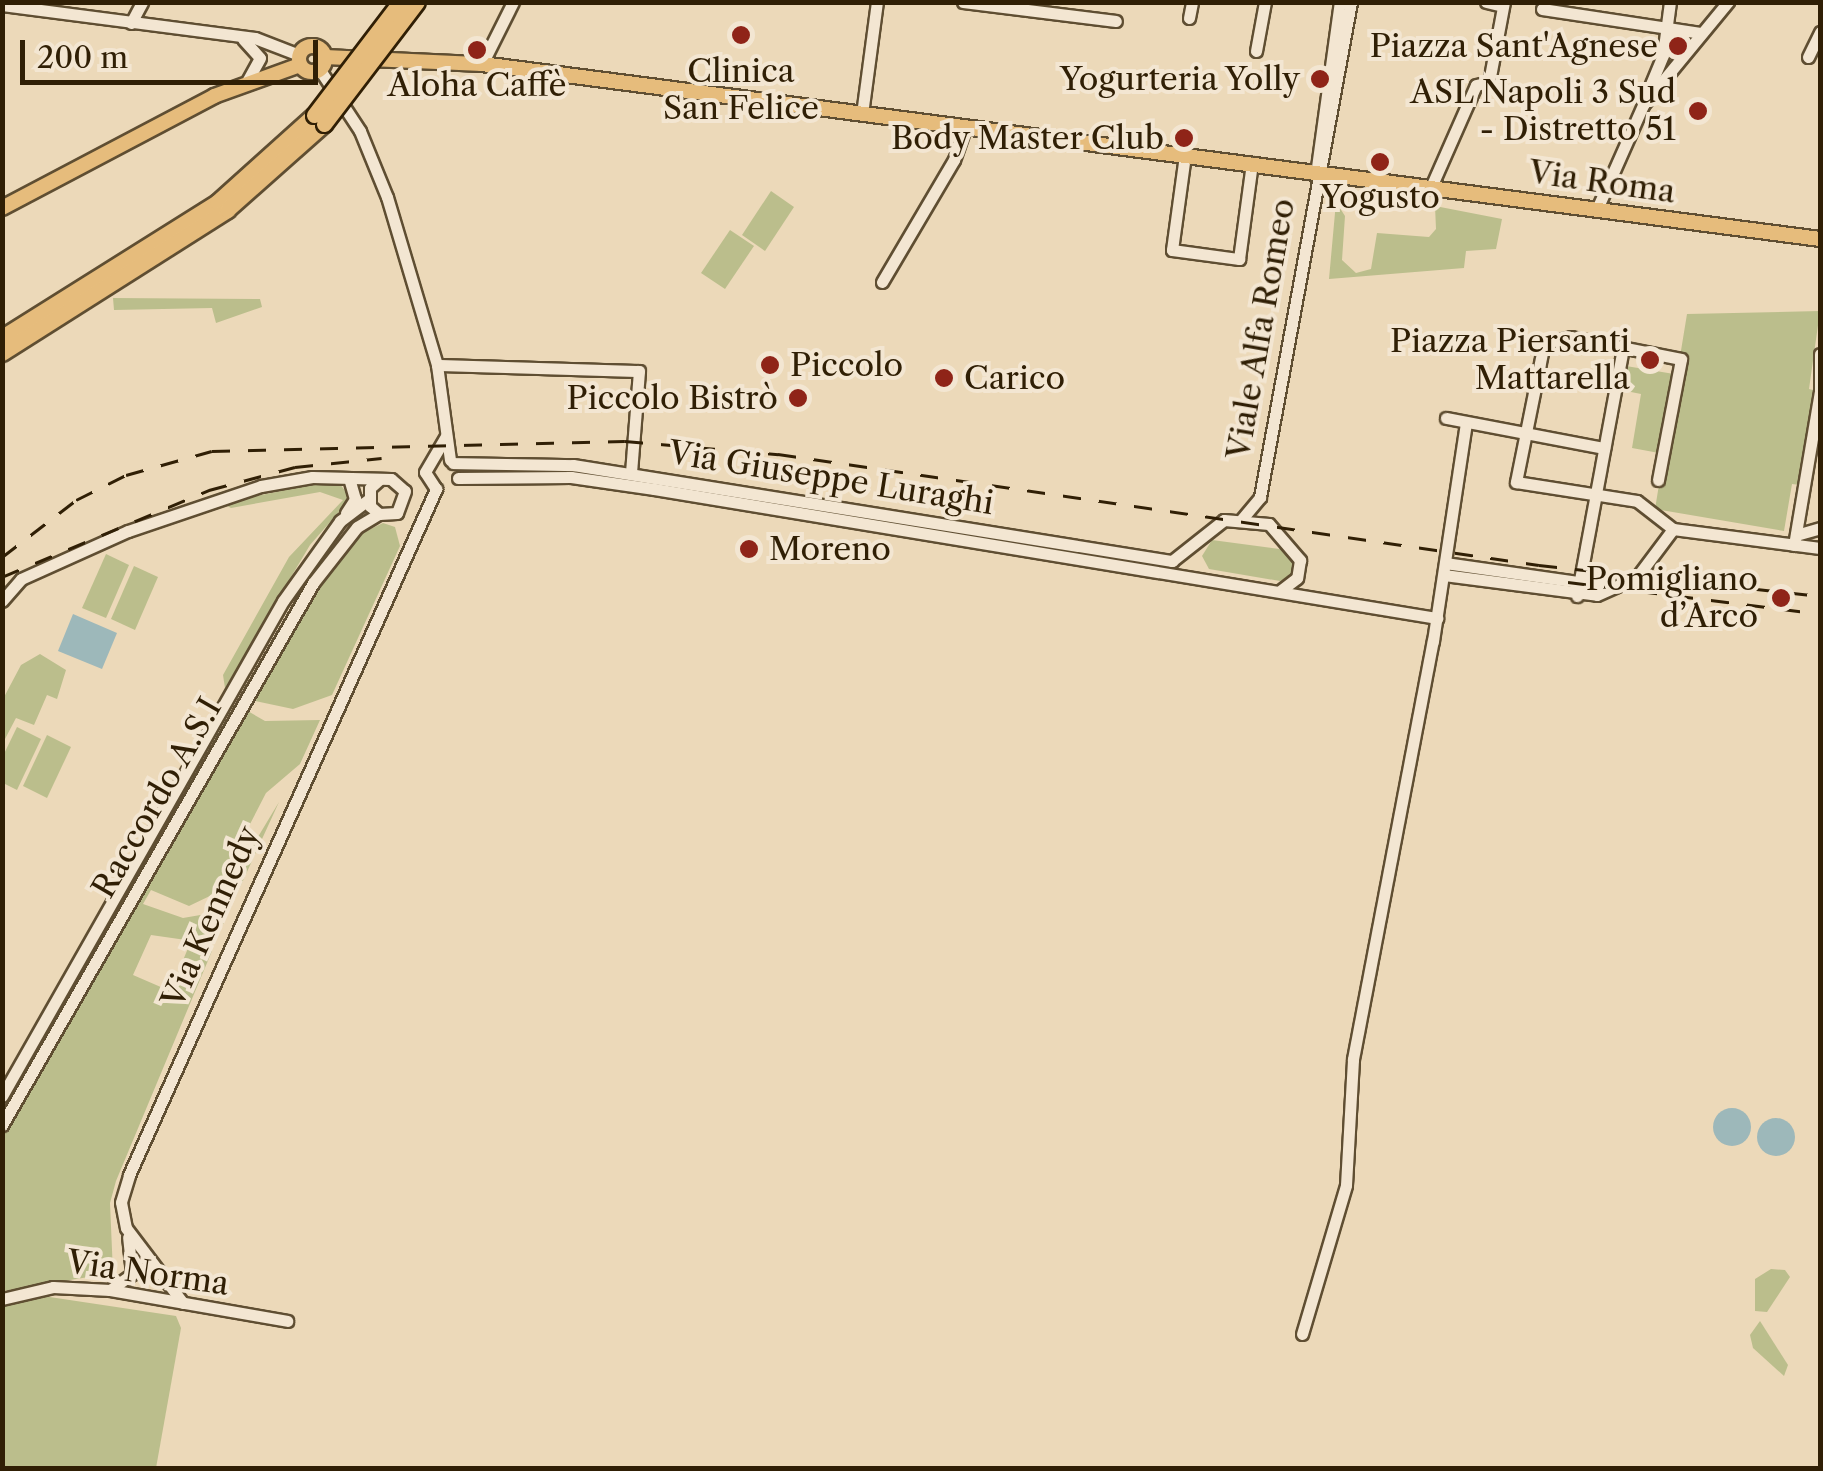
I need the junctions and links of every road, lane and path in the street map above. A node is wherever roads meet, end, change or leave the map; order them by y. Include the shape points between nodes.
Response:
1 (142, 2) edge
2 (400, 2) edge
3 (417, 2) edge
4 (513, 2) edge
5 (877, 2) edge
6 (963, 2) edge
7 (1192, 2) edge
8 (1264, 2) edge
9 (1340, 2) edge
10 (1351, 2) edge
11 (1486, 2) edge
12 (1670, 2) edge
13 (1728, 2) edge
14 (1504, 4) edge
15 (2, 6) edge
16 (36, 6) edge
17 (1542, 9) dead end
18 (1189, 18) dead end
19 (131, 22) junction
20 (1116, 22) dead end
21 (1665, 30) junction
22 (1820, 32) edge
23 (1700, 33) junction
24 (235, 36) junction
25 (1256, 51) dead end
26 (1663, 56) junction
27 (1808, 56) dead end
28 (1683, 59) junction
29 (300, 60) junction
30 (322, 63) junction
31 (482, 64) junction
32 (244, 84) junction
33 (1643, 105) junction
34 (862, 114) junction
35 (319, 119) junction
36 (966, 126) junction
37 (1185, 155) junction
38 (1252, 163) junction
39 (1318, 171) junction
40 (1431, 187) junction
41 (2, 208) edge
42 (1596, 210) junction
43 (1820, 239) edge
44 (882, 282) dead end
45 (2, 336) edge
46 (1623, 347) junction
47 (2, 353) edge
48 (1820, 354) edge
49 (437, 365) junction
50 (1820, 391) edge
51 (1446, 418) dead end
52 (1466, 422) junction
53 (449, 427) junction
54 (1525, 434) junction
55 (1604, 448) junction
56 (452, 461) junction
57 (431, 463) junction
58 (478, 463) junction
59 (630, 473) junction
60 (458, 478) junction
61 (344, 479) junction
62 (379, 480) junction
63 (1658, 480) dead end
64 (397, 481) junction
65 (434, 488) junction
66 (1594, 496) junction
67 (368, 497) junction
68 (1260, 497) junction
69 (405, 501) junction
70 (385, 515) junction
71 (1241, 520) junction
72 (340, 521) junction
73 (1270, 524) junction
74 (1820, 528) edge
75 (1673, 529) junction
76 (413, 531) junction
77 (1795, 540) junction
78 (406, 546) junction
79 (1194, 547) junction
80 (1820, 548) edge
81 (1301, 566) junction
82 (1444, 569) junction
83 (1193, 575) junction
84 (1579, 589) junction
85 (1281, 590) junction
86 (1320, 597) junction
87 (2, 600) edge
88 (1437, 618) junction
89 (2, 1096) edge
90 (2, 1125) edge
91 (126, 1228) junction
92 (110, 1290) junction
93 (2, 1300) edge
94 (183, 1304) junction
95 (287, 1322) dead end
96 (1302, 1334) dead end

1 - 19 street
2 - 35 highway, bridge
3 - 35 highway, bridge
4 - 31 street
5 - 34 street
6 - 20 street
7 - 18 street
8 - 25 street
9 - 39 street, Viale Alfa Romeo via 1314,151
10 - 39 street, Viale Alfa Romeo
11 - 14 street
12 - 21 street
13 - 23 street
14 - 40 street via 1489,82 1476,85
15 - 16 street
16 - 19 street
17 - 21 street
19 - 24 street
21 - 23 street
21 - 26 street
22 - 27 street
23 - 28 street
24 - 29 street
24 - 32 street via 259,54 255,75
26 - 28 street
26 - 33 street
28 - 33 street
29 - 30 main road
29 - 30 main road via 313,46
29 - 32 main road
30 - 31 main road, Via Roma
30 - 49 street via 374,158
31 - 34 main road, Via Roma
32 - 41 main road
33 - 42 street
34 - 36 main road, Via Roma
35 - 45 highway via 217,202
35 - 47 highway via 227,210
36 - 37 main road, Via Roma
36 - 44 street via 954,160
37 - 38 main road, Via Roma
37 - 38 street via 1172,250 1222,257 1239,259
38 - 39 main road, Via Roma
39 - 40 main road, Via Roma
39 - 68 street, Viale Alfa Romeo
40 - 42 main road, Via Roma
42 - 43 main road, Via Roma
46 - 54 street via 1571,337 1544,343
46 - 55 street
46 - 63 street via 1681,359
48 - 50 street
49 - 53 street
49 - 59 street via 638,371
50 - 77 street
51 - 52 street
52 - 54 street
52 - 82 street
53 - 56 street
53 - 57 street
53 - 58 street via 462,453
54 - 55 street
54 - 66 street via 1516,482
55 - 66 street
56 - 57 street, Via Giuseppe Luraghi
56 - 58 street, Via Giuseppe Luraghi
56 - 60 street
57 - 64 street
57 - 65 street
58 - 59 street, Via Giuseppe Luraghi
59 - 79 street, Via Giuseppe Luraghi via 1112,555 1172,561
60 - 65 street via 447,490
60 - 83 street, Via Giuseppe Luraghi via 571,477
61 - 62 street
61 - 67 street
61 - 72 street via 355,499
61 - 87 street via 211,499 21,578
62 - 64 street
62 - 67 street, Raccordo A.S.I
64 - 69 street
65 - 69 street
65 - 76 street, Via Kennedy
66 - 75 street via 1637,500
66 - 84 street
67 - 70 street
67 - 72 street, Raccordo A.S.I
68 - 71 street
68 - 73 street
69 - 70 street, Raccordo A.S.I
69 - 76 street
70 - 78 street via 404,530
70 - 90 street, Raccordo A.S.I via 346,538 313,583
71 - 73 street
71 - 79 street, Via Giuseppe Luraghi via 1220,522
72 - 89 street, Raccordo A.S.I via 283,601
73 - 81 street via 1294,547
74 - 77 street
75 - 77 street
75 - 84 street via 1622,586
76 - 78 street, Via Kennedy
77 - 80 street
78 - 91 street, Via Kennedy via 140,1143 121,1202
79 - 83 street
81 - 85 street
81 - 86 street
82 - 84 street
82 - 88 street
83 - 85 street, Via Giuseppe Luraghi
85 - 86 street, Via Giuseppe Luraghi
86 - 88 street, Via Giuseppe Luraghi
88 - 96 street via 1354,1059 1346,1185
91 - 92 street, Via Kennedy via 132,1274
91 - 94 street
92 - 93 street, Via Norma via 53,1287
92 - 94 street, Via Norma
94 - 95 street, Via Norma

